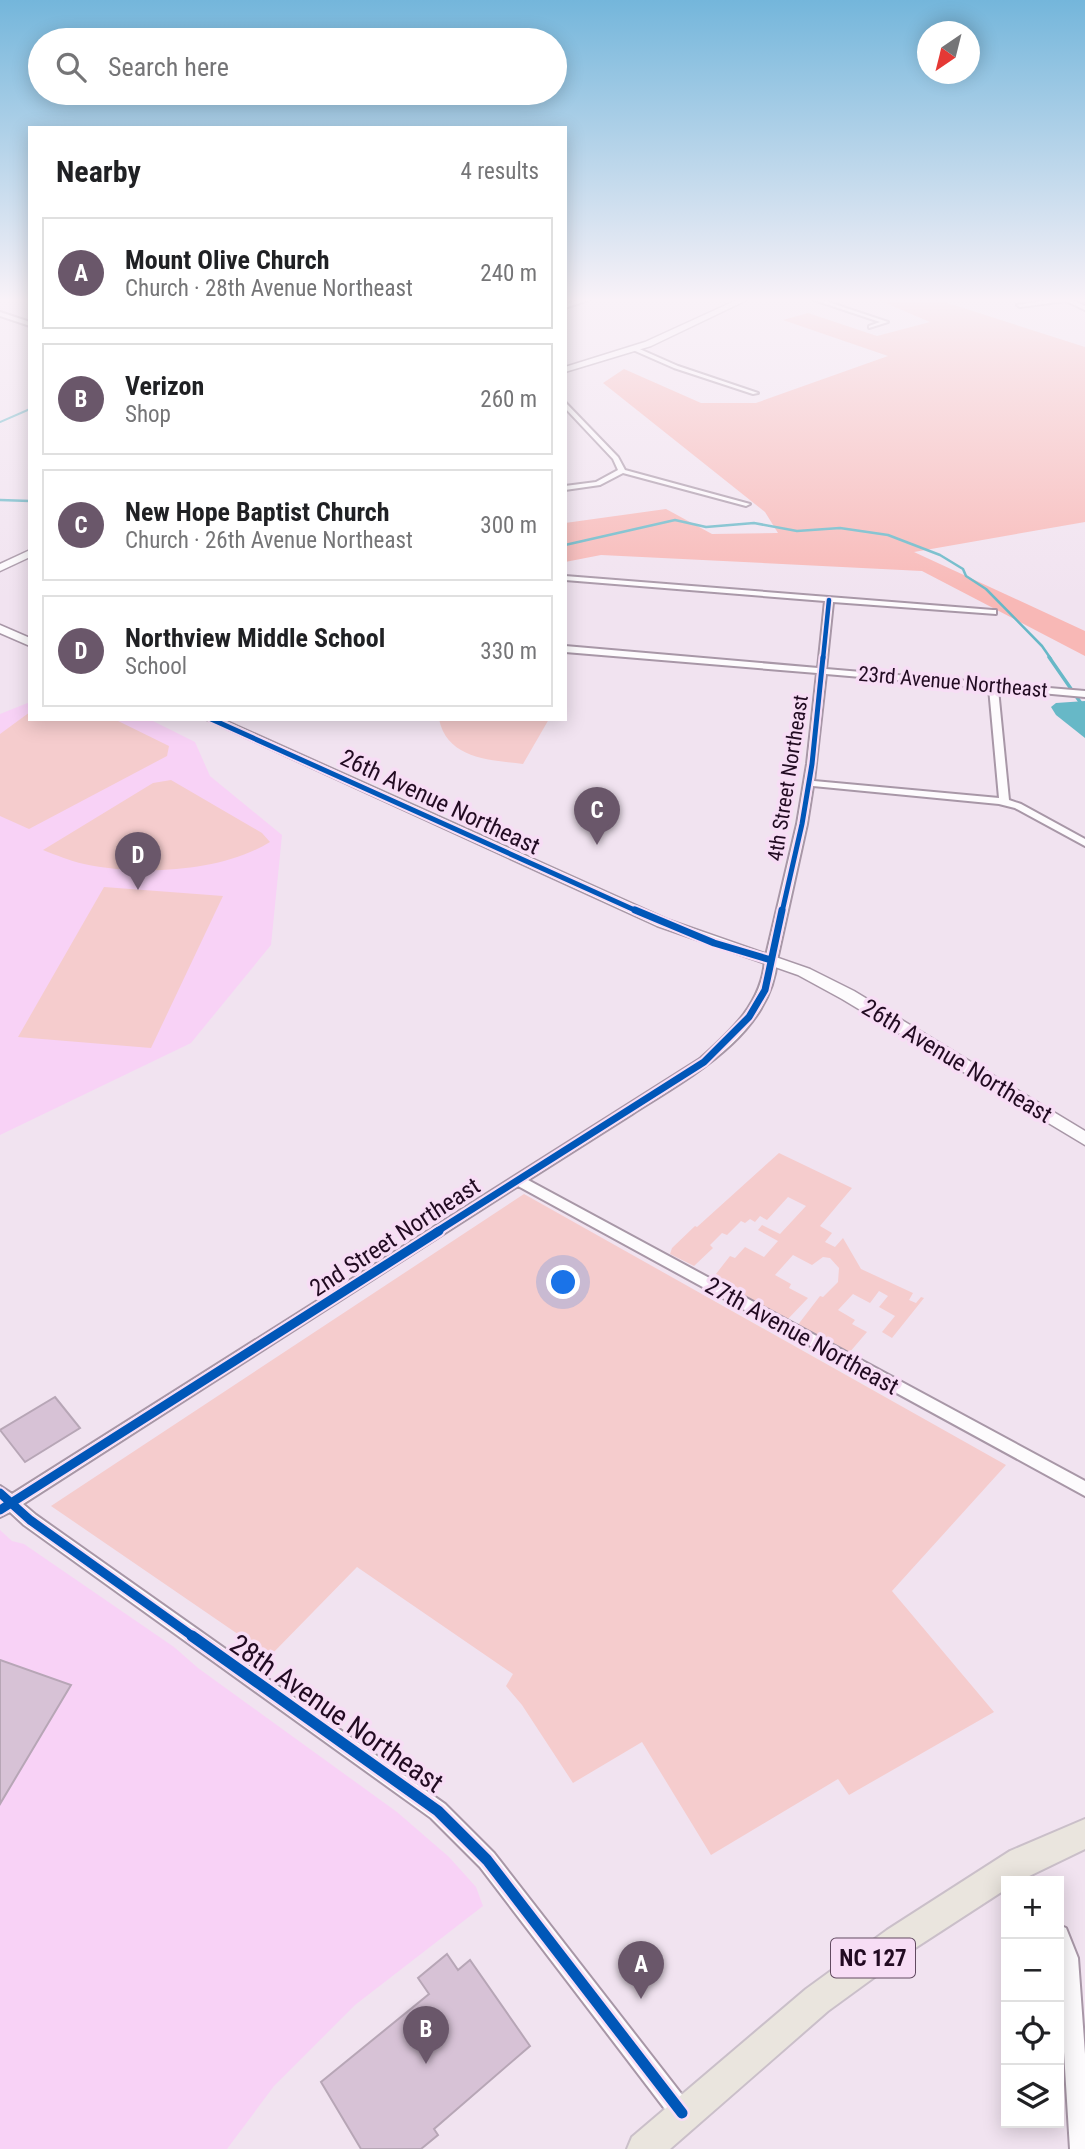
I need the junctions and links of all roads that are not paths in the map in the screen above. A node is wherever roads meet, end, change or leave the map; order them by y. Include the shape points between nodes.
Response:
1 (567, 406) edge
2 (622, 471) junction
3 (567, 488) edge
4 (746, 504) dead end
5 (28, 554) edge
6 (0, 568) edge
7 (567, 578) edge
8 (829, 600) junction
9 (993, 612) dead end
10 (0, 629) edge
11 (28, 641) edge
12 (567, 649) edge
13 (821, 671) junction
14 (993, 685) junction
15 (1085, 694) edge
16 (215, 721) edge
17 (809, 783) junction
18 (1004, 802) junction
19 (1085, 843) edge
20 (771, 960) junction
21 (1085, 1139) edge
22 (519, 1181) junction
23 (1085, 1489) edge
24 (3, 1502) edge
25 (1085, 1834) edge
26 (1026, 1871) edge
27 (1061, 1939) edge
28 (1082, 2109) edge
29 (682, 2113) junction
30 (644, 2149) edge
31 (1081, 2149) edge

1 - 2 street via 616,458
2 - 3 street via 598,484
2 - 4 street
5 - 6 street
7 - 8 street
8 - 9 street
8 - 13 street, 4th Street Northeast
10 - 11 street
12 - 13 street, 23rd Avenue Northeast
13 - 14 street, 23rd Avenue Northeast
13 - 17 street, 4th Street Northeast
14 - 15 street, 23rd Avenue Northeast
14 - 18 street
16 - 20 street, 26th Avenue Northeast via 663,923
17 - 18 street
17 - 20 street, 4th Street Northeast
18 - 19 street
20 - 21 street, 26th Avenue Northeast via 848,995
20 - 22 street, 2nd Street Northeast via 772,977 757,1004 704,1062
22 - 23 street, 27th Avenue Northeast
22 - 24 street, 2nd Street Northeast
24 - 29 street, 28th Avenue Northeast via 438,1811 487,1860
25 - 26 main road, NC 127
26 - 29 main road, NC 127 via 898,1941 817,2000
27 - 28 street via 1068,1958
28 - 31 street
29 - 30 main road, NC 127

